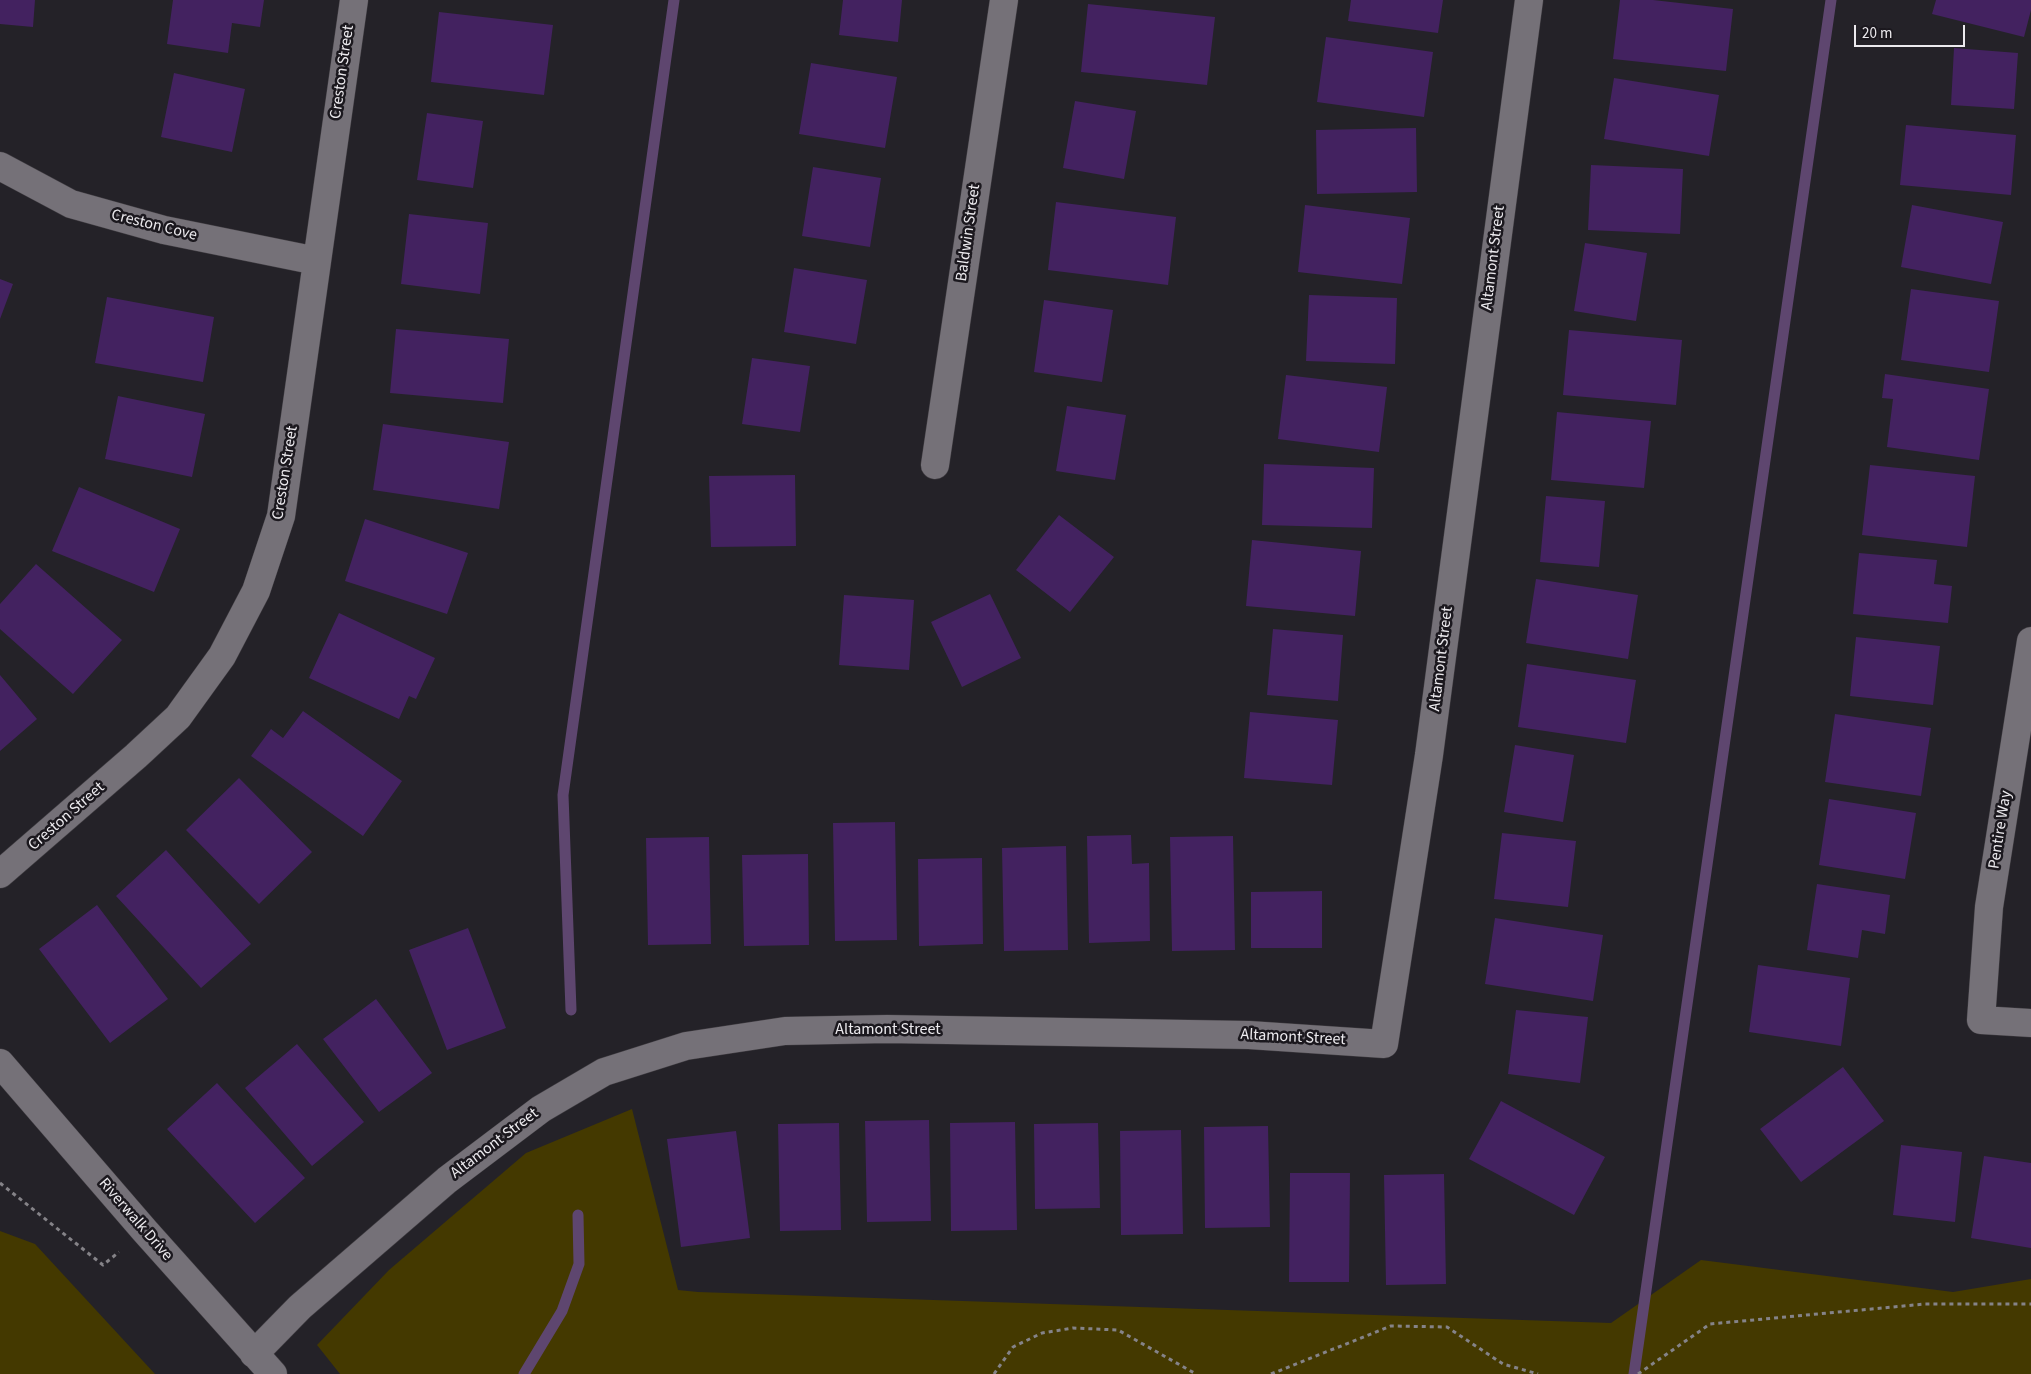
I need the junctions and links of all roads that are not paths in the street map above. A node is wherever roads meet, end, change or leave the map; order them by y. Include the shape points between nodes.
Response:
1 (354, 0) edge
2 (1004, 0) edge
3 (1529, 0) edge
4 (0, 166) edge
5 (317, 261) junction
6 (936, 465) dead end
7 (2031, 640) edge
8 (0, 874) edge
9 (2031, 1023) edge
10 (0, 1063) edge
11 (254, 1354) junction
12 (273, 1374) edge

1 - 5 street, Creston Street
2 - 6 street, Baldwin Street
3 - 11 street, Altamont Street via 1429,755 1384,1044 1249,1035 887,1029 785,1031 686,1046 604,1072 541,1109 447,1180 300,1307
4 - 5 street, Creston Cove via 71,204 164,230
5 - 8 street, Creston Street via 281,516 256,591 222,656 178,717
7 - 9 street, Pentire Way via 1989,907 1982,1020
10 - 11 street, Riverwalk Drive
11 - 12 street, Riverwalk Drive

